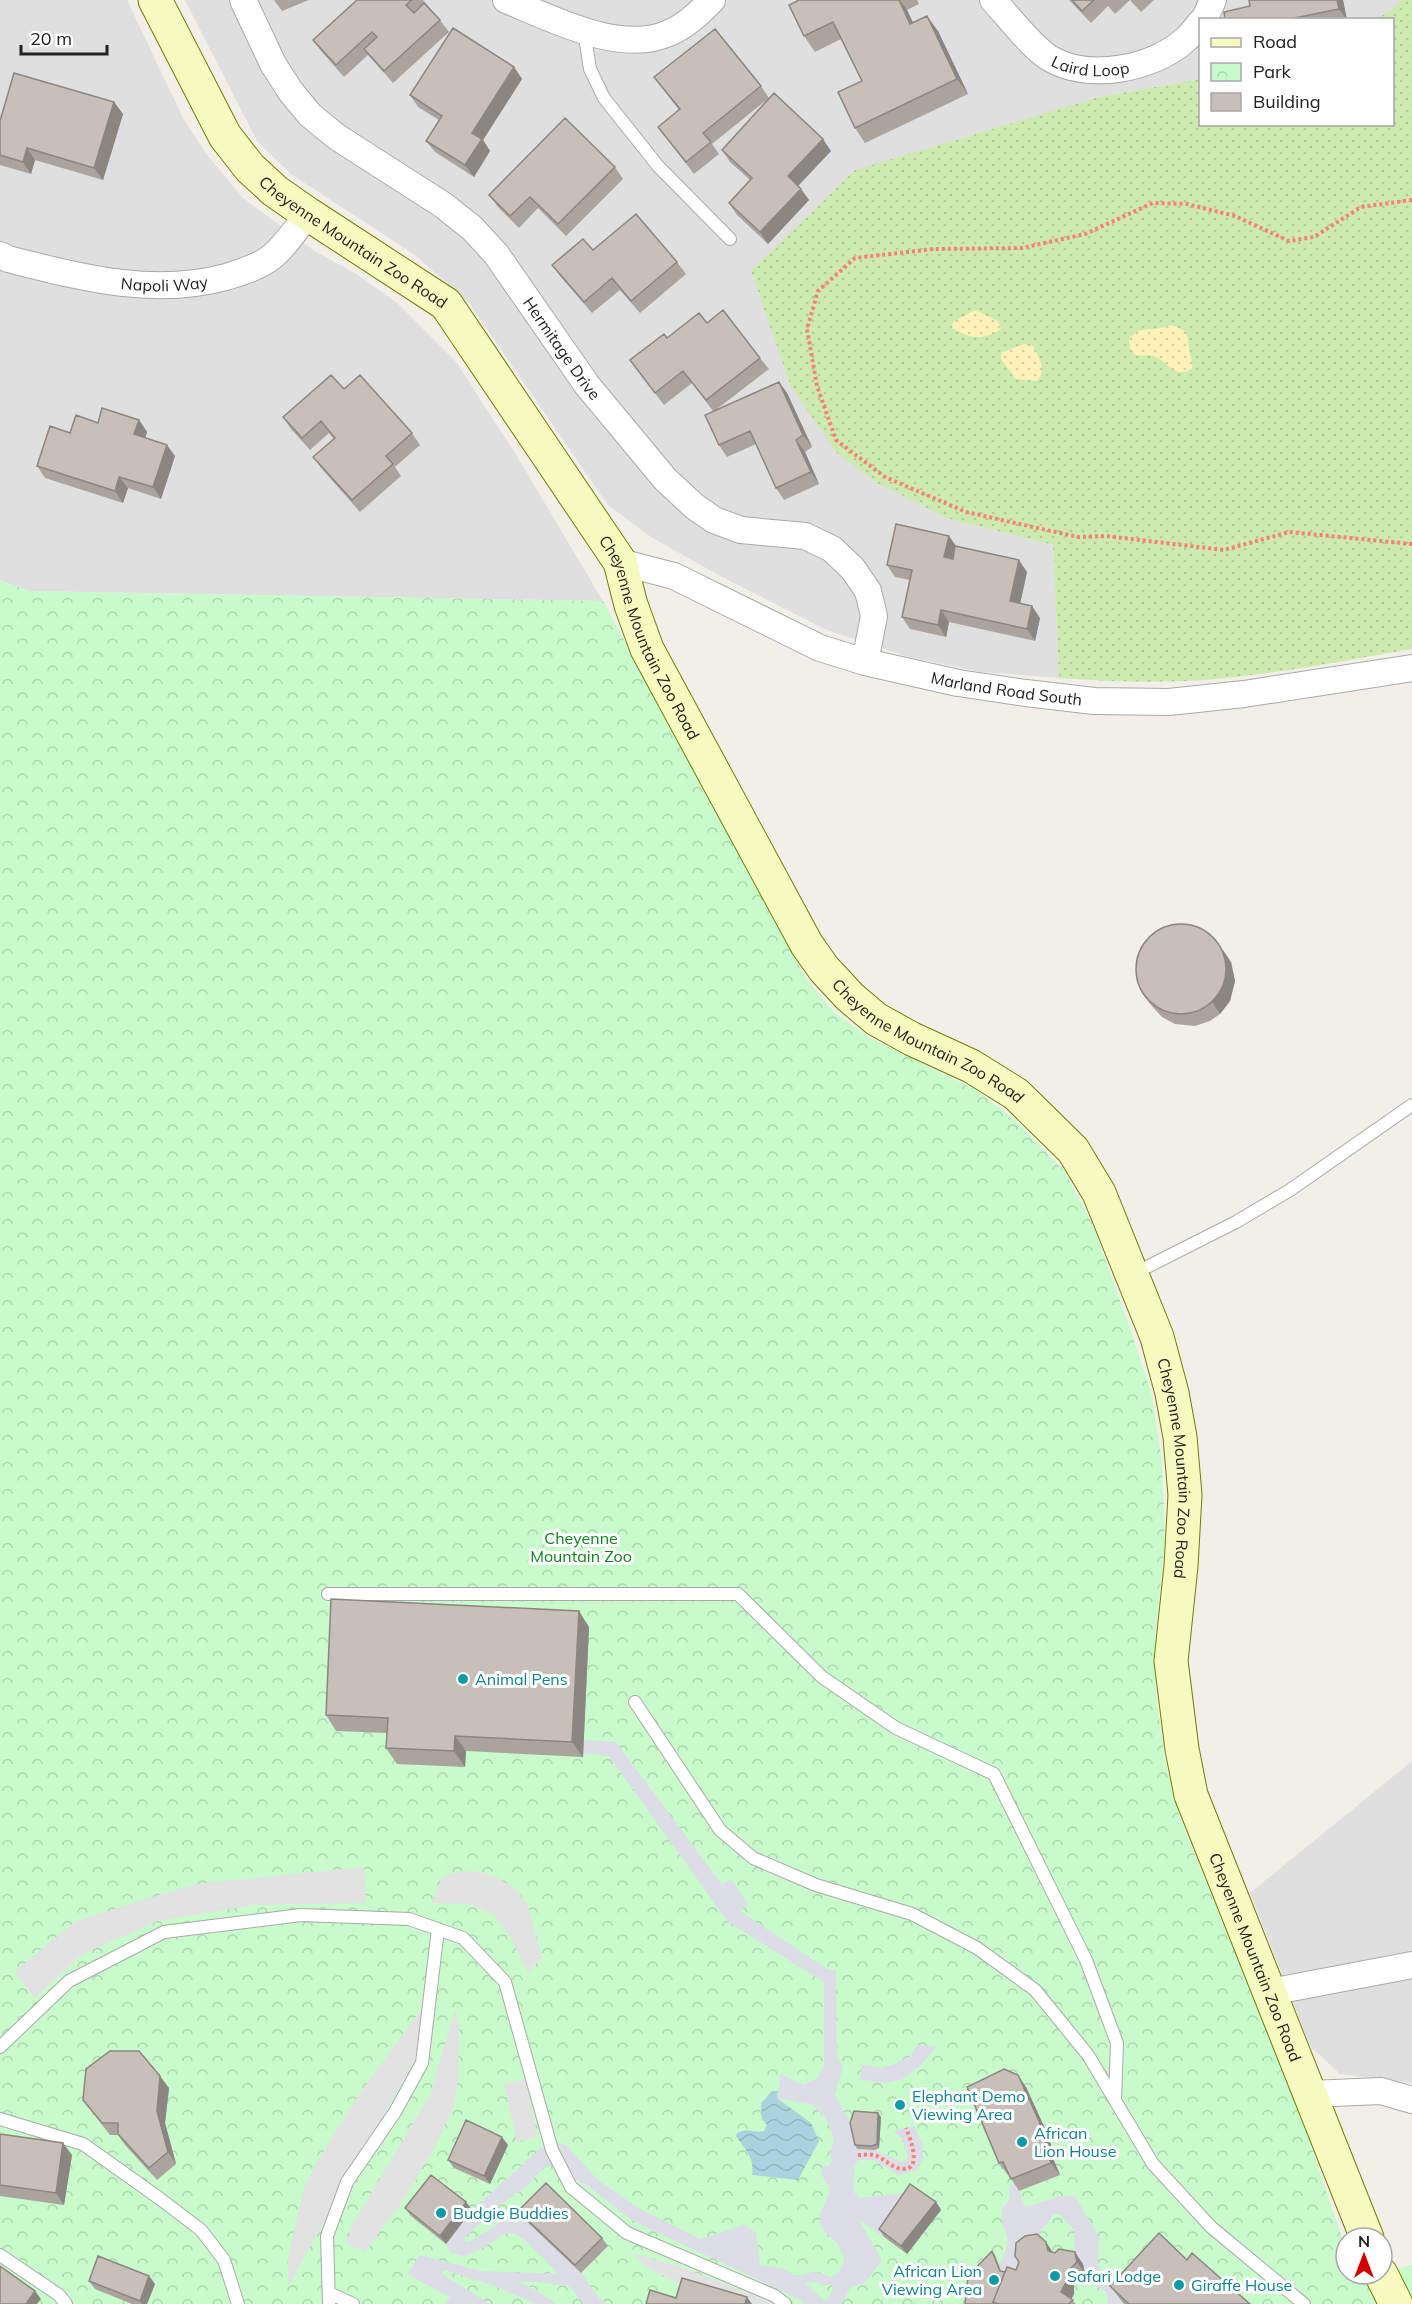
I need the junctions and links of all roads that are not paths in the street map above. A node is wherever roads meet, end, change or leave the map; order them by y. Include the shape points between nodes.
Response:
1 (154, 0) edge
2 (243, 0) edge
3 (506, 0) edge
4 (712, 0) edge
5 (993, 0) edge
6 (1213, 0) edge
7 (1205, 18) edge
8 (1199, 24) edge
9 (584, 31) junction
10 (308, 214) junction
11 (730, 240) dead end
12 (0, 255) edge
13 (620, 562) junction
14 (865, 662) junction
15 (1412, 668) edge
16 (1412, 1105) edge
17 (1132, 1274) junction
18 (328, 1594) dead end
19 (635, 1702) dead end
20 (438, 1929) junction
21 (1412, 1965) edge
22 (1270, 1992) junction
23 (0, 2047) edge
24 (1310, 2094) junction
25 (1115, 2100) junction
26 (1412, 2100) edge
27 (0, 2119) edge
28 (1362, 2226) edge
29 (0, 2255) edge
30 (1387, 2286) edge
31 (329, 2298) edge
32 (66, 2304) edge
33 (238, 2304) edge
34 (353, 2304) edge
35 (785, 2304) edge
36 (1304, 2304) edge
37 (1396, 2304) edge

1 - 10 street, Cheyenne Mountain Zoo Road via 225,136 250,168
2 - 14 street, Hermitage Drive via 273,64 310,115 472,228 496,254 587,385 665,479 714,520 741,530 805,536 832,549 853,568 868,591 874,616
3 - 9 street
4 - 9 street via 690,22 667,34 619,39
5 - 8 street, Laird Loop via 1050,59 1076,69 1131,67 1184,41
6 - 7 street
9 - 11 lane via 590,69 604,98 658,166
10 - 12 street, Napoli Way via 269,259 248,271 209,281 162,286 111,283
10 - 13 street, Cheyenne Mountain Zoo Road via 446,304
13 - 14 street, Marland Road South via 674,576 820,648
13 - 17 street, Cheyenne Mountain Zoo Road via 647,649 807,945 824,969 876,1019 971,1066 1016,1094 1073,1150 1100,1193
14 - 15 street, Marland Road South via 958,683 1083,700 1169,702
16 - 17 lane via 1290,1190
17 - 22 street, Cheyenne Mountain Zoo Road via 1156,1337 1180,1437 1185,1495 1171,1662 1182,1749 1191,1795
18 - 25 lane via 738,1594 822,1677 896,1728 994,1774 1086,1960 1117,2043
19 - 25 lane via 720,1830 753,1858 816,1885 912,1914 977,1948 1035,1990 1088,2055
20 - 23 lane via 409,1919 301,1915 164,1932 69,1981
20 - 31 lane via 422,2063 395,2112 347,2182 327,2236
20 - 35 lane via 464,1938 506,1982 552,2150 571,2187 627,2233 775,2296
21 - 22 street
22 - 24 street, Cheyenne Mountain Zoo Road
24 - 26 street via 1381,2091
24 - 28 street, Cheyenne Mountain Zoo Road
25 - 36 lane via 1153,2164 1211,2227
27 - 33 lane via 83,2144 201,2230 224,2260
29 - 32 lane
30 - 37 street
31 - 34 lane

